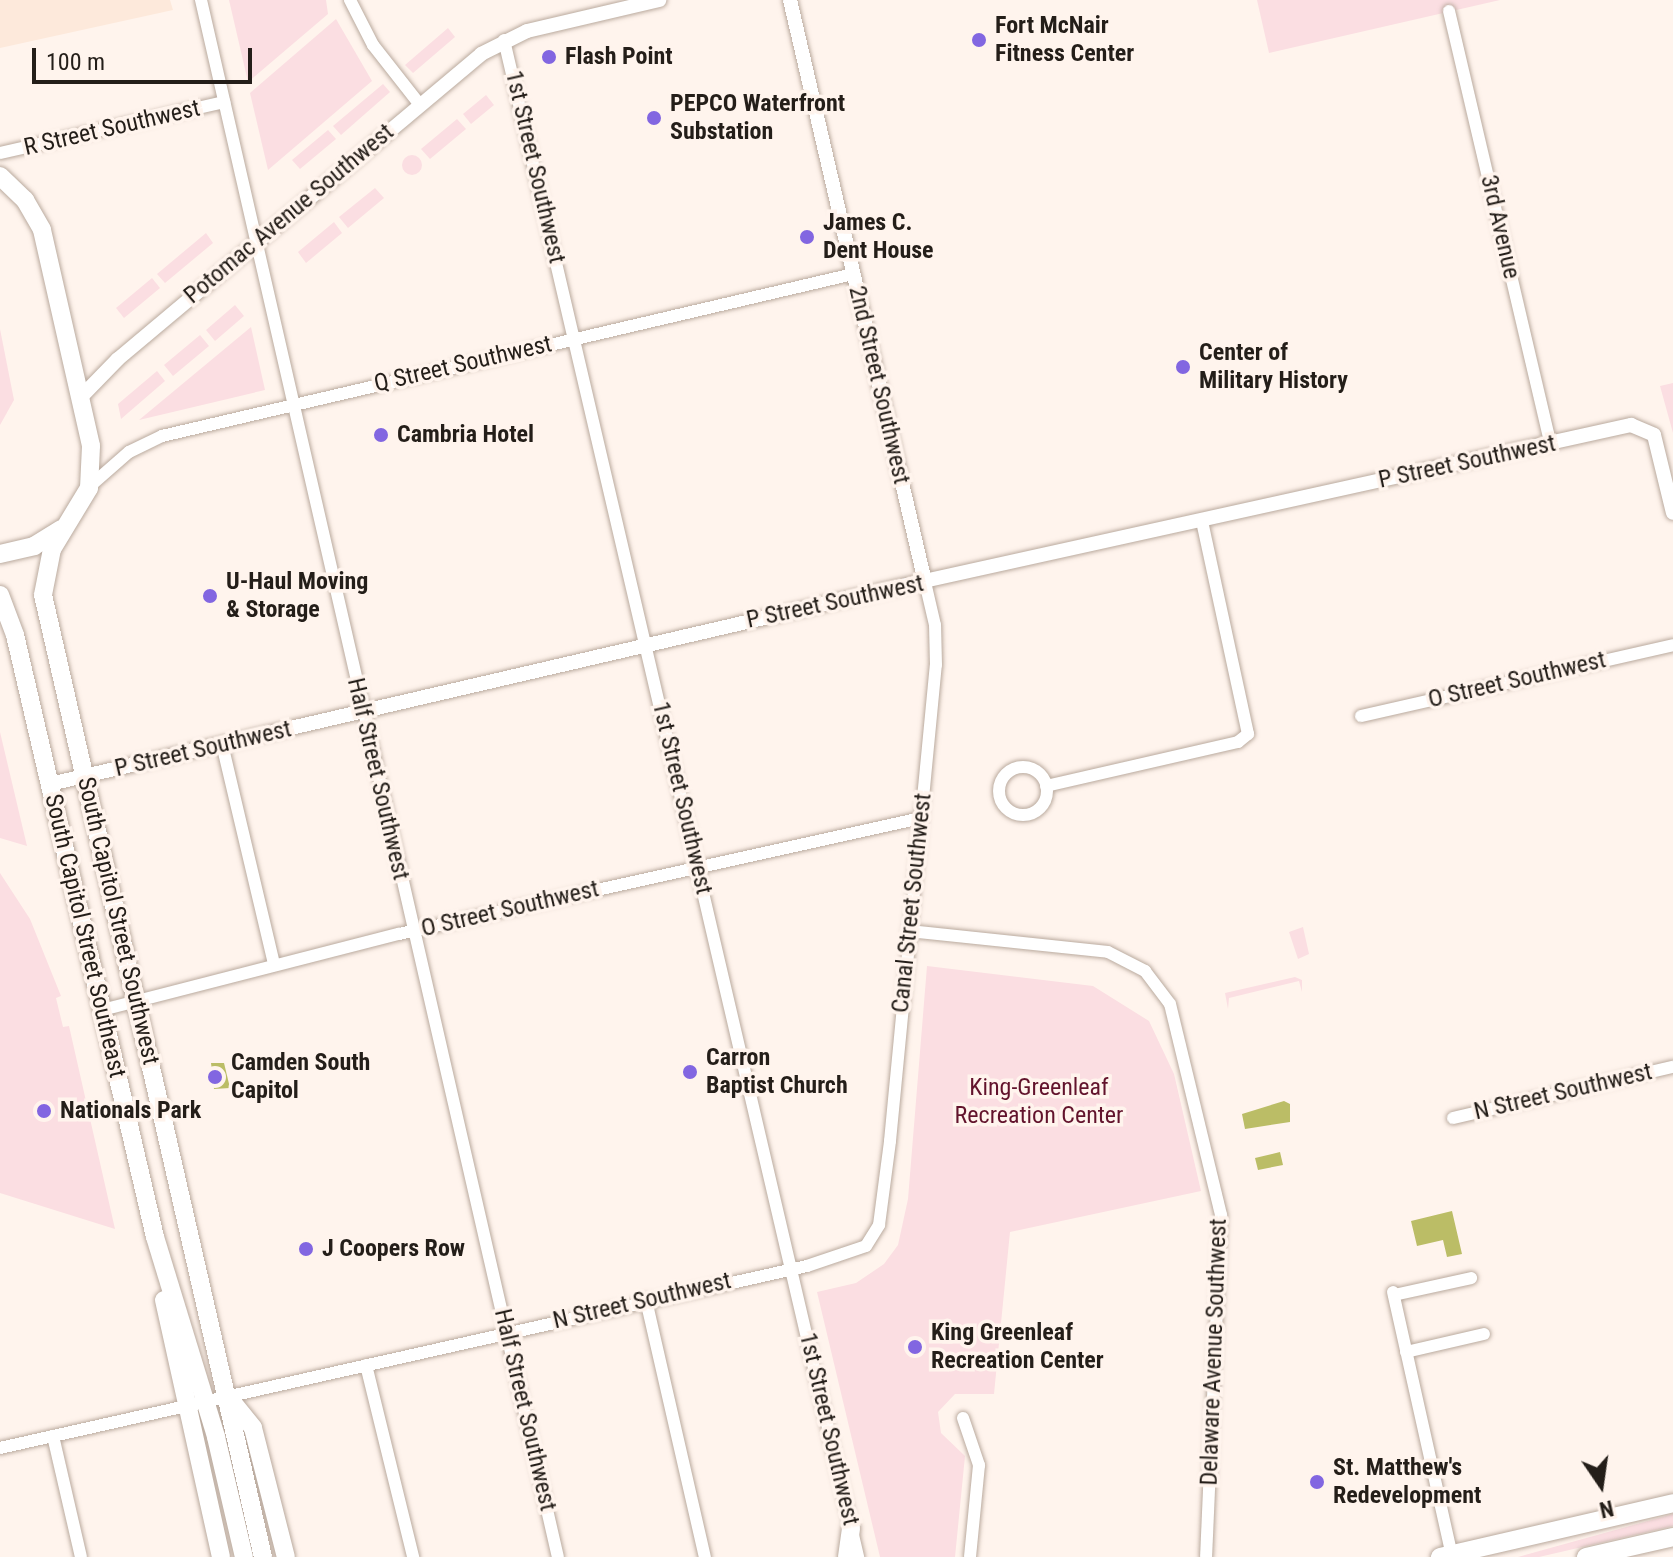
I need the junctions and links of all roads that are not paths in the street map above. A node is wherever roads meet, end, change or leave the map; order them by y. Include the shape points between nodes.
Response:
1 (201, 0) edge
2 (350, 0) edge
3 (659, 0) edge
4 (790, 0) edge
5 (1449, 11) dead end
6 (504, 40) junction
7 (224, 102) junction
8 (420, 105) junction
9 (0, 153) edge
10 (0, 176) edge
11 (256, 242) junction
12 (853, 274) junction
13 (575, 338) junction
14 (81, 397) junction
15 (293, 405) junction
16 (1550, 443) junction
17 (89, 488) junction
18 (1673, 513) edge
19 (1202, 521) junction
20 (68, 524) junction
21 (0, 554) edge
22 (925, 582) junction
23 (0, 595) edge
24 (1673, 645) edge
25 (646, 646) junction
26 (363, 712) junction
27 (1361, 716) dead end
28 (222, 744) junction
29 (85, 776) junction
30 (50, 784) junction
31 (1046, 786) dead end
32 (921, 818) junction
33 (697, 866) junction
34 (413, 931) junction
35 (909, 931) junction
36 (274, 964) junction
37 (137, 1003) junction
38 (102, 1010) junction
39 (1673, 1067) edge
40 (1453, 1118) dead end
41 (879, 1225) joint
42 (791, 1268) junction
43 (1471, 1278) dead end
44 (646, 1300) junction
45 (506, 1332) junction
46 (1484, 1334) dead end
47 (1406, 1352) junction
48 (366, 1365) junction
49 (228, 1396) junction
50 (196, 1403) junction
51 (963, 1418) dead end
52 (53, 1436) junction
53 (0, 1448) edge
54 (1673, 1503) edge
55 (851, 1528) junction
56 (1673, 1537) edge
57 (1448, 1556) edge
58 (81, 1557) edge
59 (221, 1557) edge
60 (244, 1557) edge
61 (263, 1557) edge
62 (286, 1557) edge
63 (413, 1557) edge
64 (558, 1557) edge
65 (705, 1557) edge
66 (847, 1557) edge
67 (858, 1557) edge
68 (970, 1557) edge
69 (1206, 1557) edge
70 (1586, 1557) edge

1 - 7 street, Half Street Southwest
2 - 8 street via 379,54
3 - 6 street
4 - 12 street, 2nd Street Southwest
5 - 16 street, 3rd Avenue
6 - 8 street, Potomac Avenue Southwest
6 - 13 street, 1st Street Southwest
7 - 9 street, R Street Southwest
7 - 11 street, Half Street Southwest
8 - 11 street, Potomac Avenue Southwest
10 - 14 main road, South Capitol Street Southwest via 25,200 42,230
11 - 14 street, Potomac Avenue Southwest
11 - 15 street, Half Street Southwest
12 - 13 street, Q Street Southwest
12 - 22 street, 2nd Street Southwest
13 - 15 street, Q Street Southwest
13 - 25 street, 1st Street Southwest
14 - 17 main road, South Capitol Street Southwest via 92,456
15 - 17 street, Q Street Southwest via 154,438 113,463
15 - 26 street, Half Street Southwest
16 - 18 street, P Street Southwest via 1638,425 1654,435
16 - 19 street, P Street Southwest
17 - 20 main road, South Capitol Street Southwest
19 - 22 street, P Street Southwest
19 - 31 street via 1248,734 1238,742
20 - 21 main road, South Capitol Street Southwest via 34,546
20 - 29 main road, South Capitol Street Southwest via 47,560 43,595
22 - 25 street, P Street Southwest
22 - 32 street, Canal Street Southwest via 937,650
23 - 30 main road, South Capitol Street Southeast via 13,625
24 - 27 street, O Street Southwest
25 - 26 street, P Street Southwest
25 - 33 street, 1st Street Southwest
26 - 28 street, P Street Southwest
26 - 34 street, Half Street Southwest
28 - 29 street, P Street Southwest
28 - 36 street
29 - 30 street, P Street Southwest
29 - 37 main road, South Capitol Street Southwest
30 - 38 main road, South Capitol Street Southeast
32 - 33 street, O Street Southwest
32 - 35 street, Canal Street Southwest
33 - 34 street, O Street Southwest
33 - 42 street, 1st Street Southwest
34 - 36 street, O Street Southwest
34 - 45 street, Half Street Southwest
35 - 41 street, Canal Street Southwest
35 - 69 street, Delaware Avenue Southwest via 1108,952 1145,971 1170,1004 1221,1215
36 - 37 street, O Street Southwest
37 - 38 street, O Street Southwest
37 - 49 main road, South Capitol Street Southwest
38 - 50 main road, South Capitol Street Southeast
39 - 40 street, N Street Southwest
41 - 42 street, N Street Southwest via 854,1254
42 - 44 street, N Street Southwest
42 - 55 street, 1st Street Southwest
43 - 47 street via 1393,1294
44 - 45 street, N Street Southwest
44 - 65 street
45 - 48 street, N Street Southwest
45 - 64 street, Half Street Southwest
46 - 47 street
47 - 57 street
48 - 49 street, N Street Southwest
48 - 63 street
49 - 50 street, N Street Southwest
49 - 61 main road, South Capitol Street Southwest
49 - 62 main road via 253,1428
50 - 52 street, N Street Southwest
50 - 59 main road
50 - 60 main road
51 - 68 street via 979,1465
52 - 53 street, N Street Southwest
52 - 58 street
54 - 57 main road
55 - 66 main road
55 - 67 street, 1st Street Southwest
56 - 70 main road

